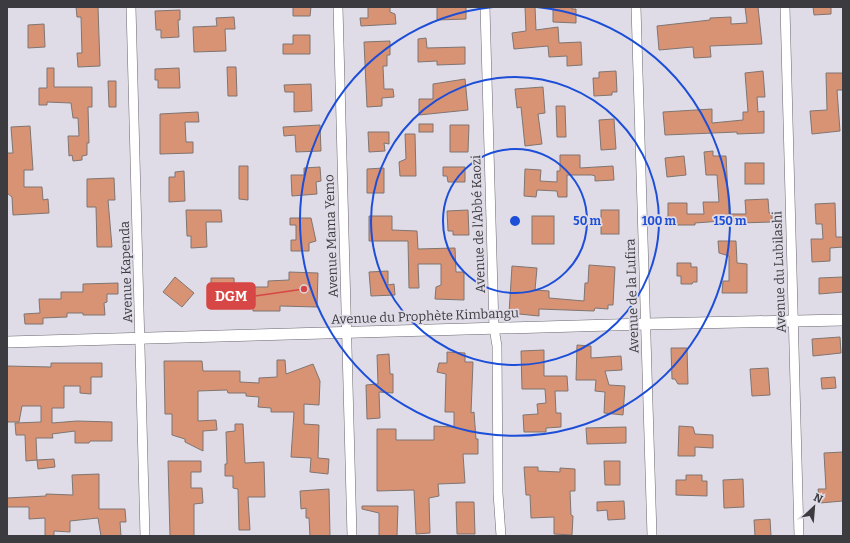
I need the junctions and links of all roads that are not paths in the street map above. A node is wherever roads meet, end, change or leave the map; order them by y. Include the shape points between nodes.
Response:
1 (131, 7) edge
2 (338, 7) edge
3 (485, 7) edge
4 (636, 7) edge
5 (785, 7) edge
6 (843, 320) edge
7 (794, 321) junction
8 (646, 324) junction
9 (494, 328) junction
10 (346, 332) junction
11 (141, 338) junction
12 (7, 342) edge
13 (145, 536) edge
14 (352, 536) edge
15 (501, 536) edge
16 (652, 536) edge
17 (799, 536) edge

1 - 11 street, Avenue Kapenda
2 - 10 street, Avenue Mama Yemo
3 - 9 street, Avenue de l'Abbé Kaozi
4 - 8 street, Avenue de la Lufira
5 - 7 street, Avenue du Lubilashi
6 - 7 street, Avenue du Prophète Kimbangu
7 - 8 street, Avenue du Prophète Kimbangu
7 - 17 street, Avenue du Lubilashi
8 - 9 street, Avenue du Prophète Kimbangu
8 - 16 street, Avenue de la Lufira
9 - 10 street, Avenue du Prophète Kimbangu
9 - 15 street, Avenue de l'Abbé Kaozi via 497,346 498,493
10 - 11 street, Avenue du Prophète Kimbangu
10 - 14 street, Avenue Mama Yemo
11 - 12 street, Avenue du Prophète Kimbangu
11 - 13 street, Avenue Kapenda

